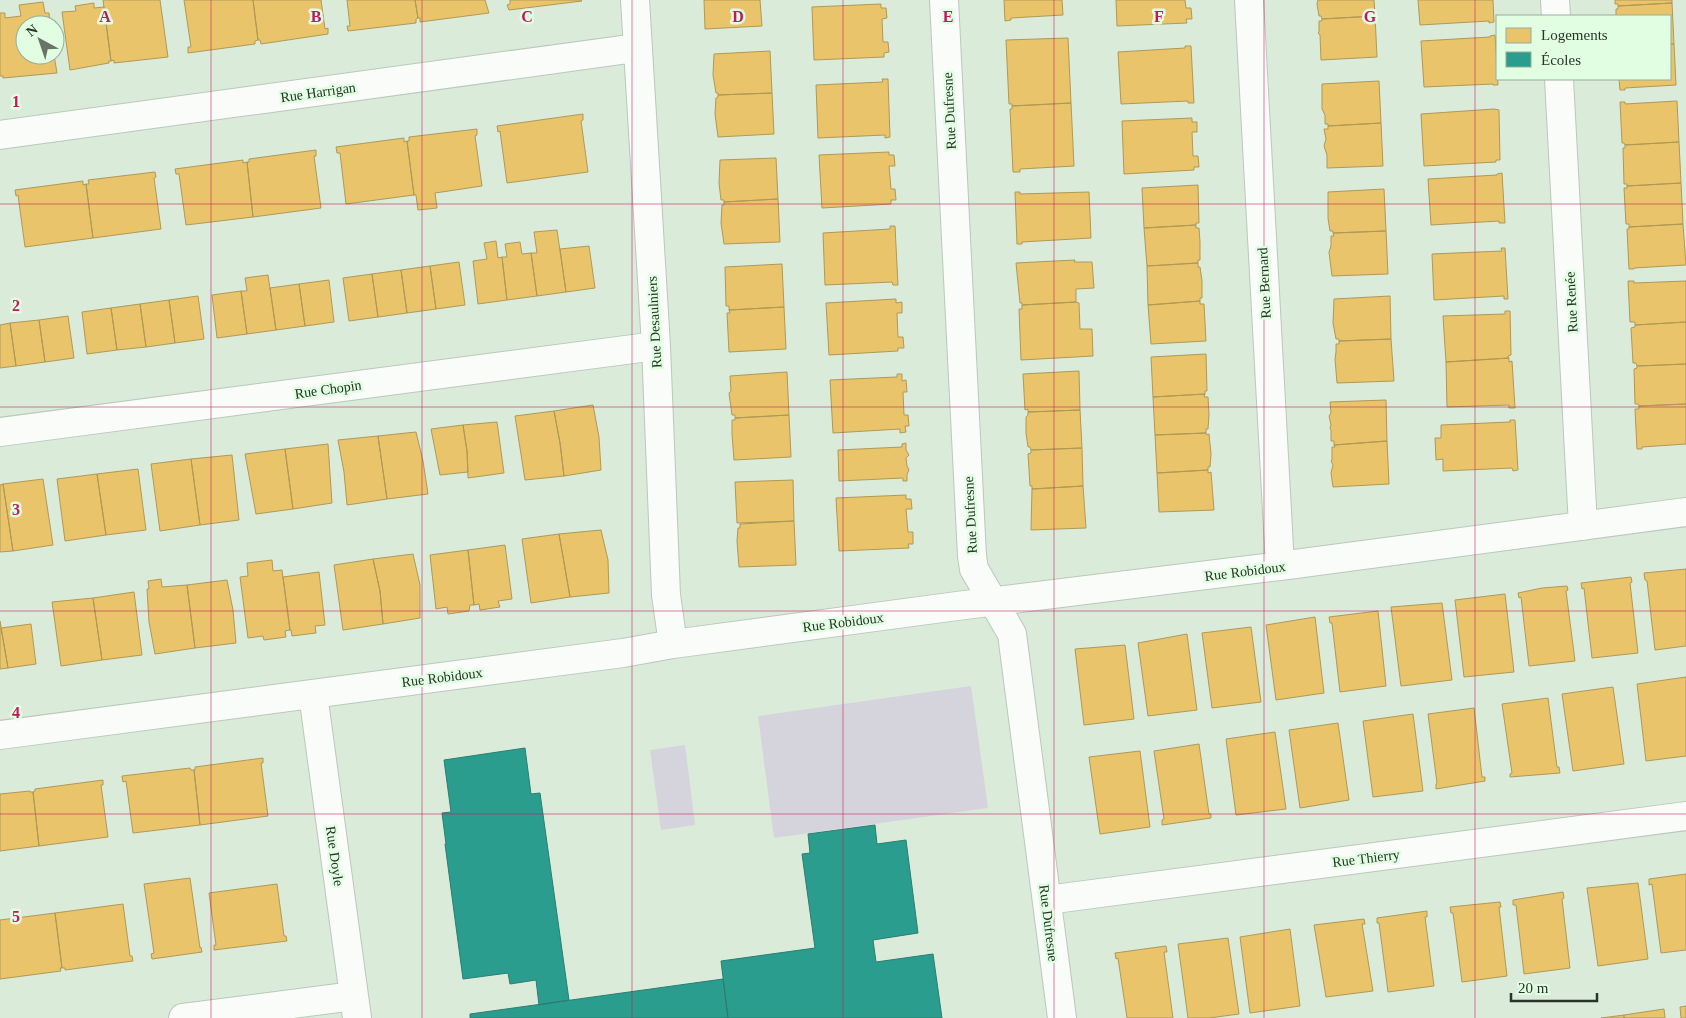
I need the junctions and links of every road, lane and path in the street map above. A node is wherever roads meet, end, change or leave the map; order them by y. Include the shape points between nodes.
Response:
1 (635, 0) edge
2 (944, 0) edge
3 (1249, 0) edge
4 (1555, 0) edge
5 (1556, 15) edge
6 (636, 48) junction
7 (1559, 80) edge
8 (0, 135) edge
9 (656, 346) junction
10 (0, 432) edge
11 (1686, 512) edge
12 (1582, 526) junction
13 (1280, 566) junction
14 (993, 602) junction
15 (673, 644) junction
16 (313, 694) junction
17 (0, 735) edge
18 (1686, 816) edge
19 (1046, 900) junction
20 (356, 1007) edge
21 (183, 1018) edge
22 (1062, 1018) edge

1 - 6 street, Rue Desaulniers
2 - 14 street, Rue Dufresne via 972,556 974,569
3 - 13 street, Rue Bernard
4 - 5 street
6 - 8 street, Rue Harrigan
6 - 9 street, Rue Desaulniers
7 - 12 street, Rue Renée
9 - 10 street, Rue Chopin
9 - 15 street, Rue Desaulniers via 666,595
11 - 12 street, Rue Robidoux
12 - 13 street, Rue Robidoux
13 - 14 street, Rue Robidoux
14 - 15 street, Rue Robidoux
14 - 19 street, Rue Dufresne via 1012,634
15 - 16 street, Rue Robidoux
16 - 17 street, Rue Robidoux
16 - 20 street, Rue Doyle
18 - 19 street, Rue Thierry
19 - 22 street, Rue Dufresne
20 - 21 street

